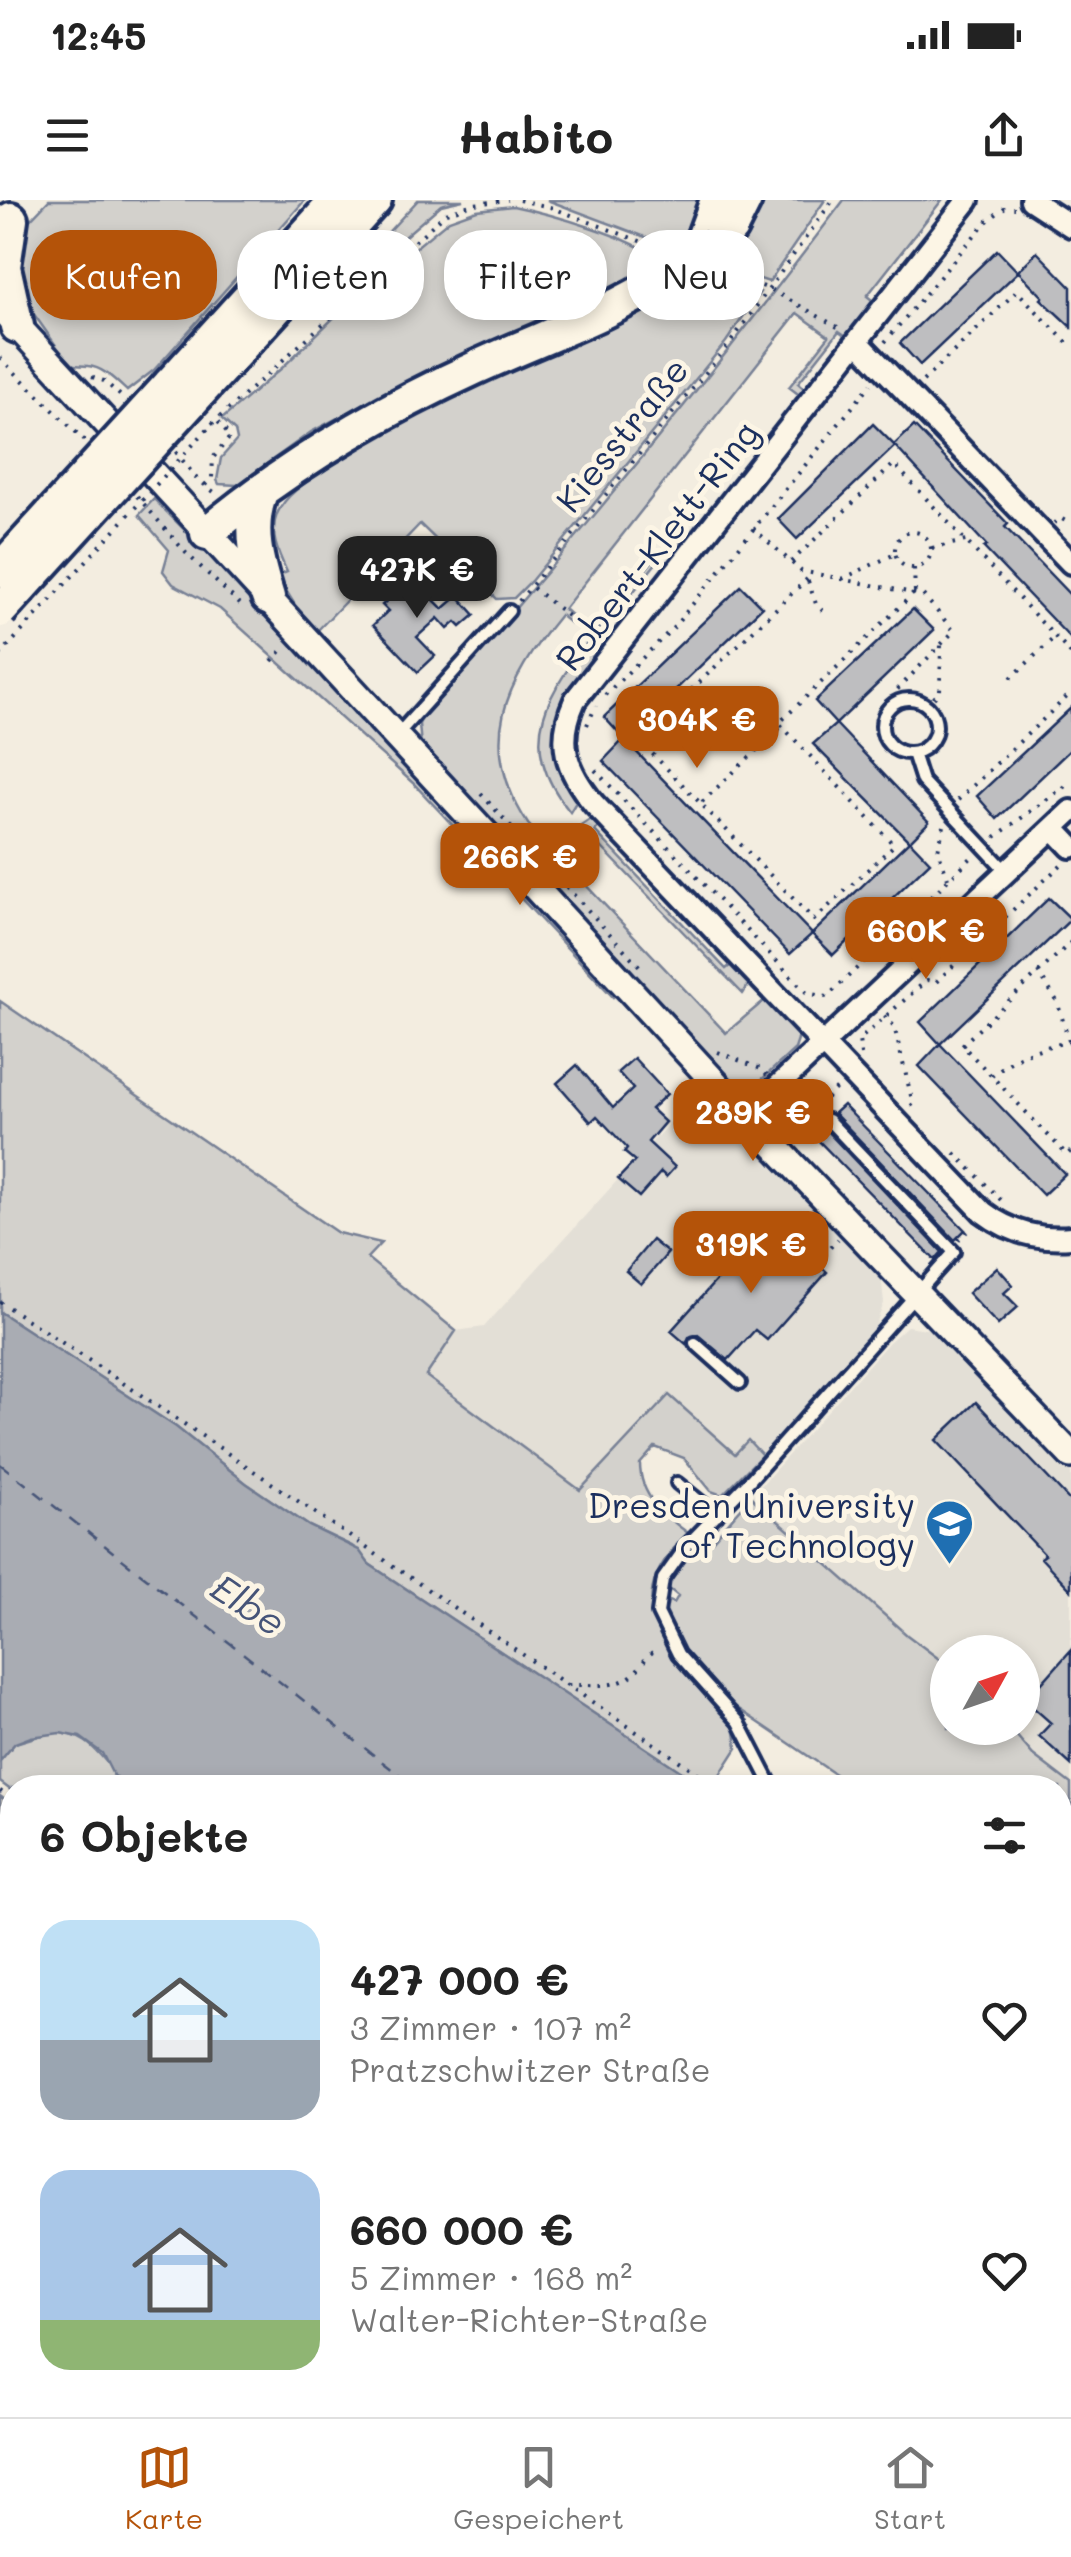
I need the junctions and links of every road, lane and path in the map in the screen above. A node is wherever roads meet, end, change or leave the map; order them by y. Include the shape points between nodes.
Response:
1 (336, 200) edge
2 (375, 200) edge
3 (508, 200) edge
4 (520, 200) edge
5 (717, 200) edge
6 (745, 200) edge
7 (833, 200) edge
8 (968, 200) edge
9 (1024, 204) edge
10 (14, 216) edge
11 (1071, 226) edge
12 (712, 230) edge
13 (729, 230) edge
14 (627, 246) edge
15 (764, 286) edge
16 (770, 290) junction
17 (627, 300) edge
18 (9, 317) edge
19 (1071, 347) edge
20 (871, 356) junction
21 (0, 358) edge
22 (909, 395) junction
23 (197, 408) junction
24 (88, 443) dead end
25 (205, 486) dead end
26 (129, 487) dead end
27 (260, 494) junction
28 (158, 518) dead end
29 (753, 528) junction
30 (207, 533) junction
31 (967, 541) junction
32 (932, 548) junction
33 (895, 554) junction
34 (791, 562) junction
35 (1071, 563) edge
36 (914, 568) junction
37 (0, 570) edge
38 (805, 572) junction
39 (808, 579) junction
40 (842, 579) junction
41 (532, 588) junction
42 (914, 593) junction
43 (268, 597) junction
44 (0, 611) edge
45 (509, 611) joint
46 (828, 616) dead end
47 (580, 626) dead end
48 (1055, 637) junction
49 (942, 644) junction
50 (562, 648) dead end
51 (1071, 654) edge
52 (0, 655) edge
53 (594, 675) junction
54 (1011, 678) dead end
55 (1071, 694) edge
56 (903, 700) junction
57 (926, 705) junction
58 (782, 726) junction
59 (397, 735) junction
60 (583, 735) dead end
61 (913, 753) junction
62 (587, 762) dead end
63 (1071, 782) edge
64 (700, 804) junction
65 (1071, 811) edge
66 (951, 812) junction
67 (1053, 828) junction
68 (983, 846) junction
69 (1071, 847) edge
70 (1071, 856) edge
71 (1007, 872) junction
72 (949, 879) junction
73 (1071, 942) edge
74 (1038, 972) junction
75 (884, 1016) junction
76 (1070, 1043) edge
77 (824, 1044) junction
78 (850, 1072) junction
79 (992, 1076) junction
80 (898, 1094) dead end
81 (746, 1116) junction
82 (828, 1120) dead end
83 (796, 1139) dead end
84 (950, 1148) dead end
85 (1071, 1151) edge
86 (995, 1209) junction
87 (841, 1236) dead end
88 (1071, 1237) edge
89 (951, 1247) junction
90 (824, 1255) dead end
91 (914, 1295) junction
92 (0, 1302) edge
93 (695, 1344) dead end
94 (740, 1384) dead end
95 (1071, 1455) edge
96 (677, 1483) dead end
97 (717, 1514) junction
98 (674, 1645) junction
99 (565, 1685) junction
100 (700, 1775) edge
101 (766, 1775) edge

1 - 23 highway
2 - 23 highway
3 - 23 path via 446,213
4 - 14 path via 550,207
5 - 12 highway
6 - 13 highway
7 - 16 path, Kiesstraße
8 - 20 street, Robert-Klett-Ring
9 - 11 street
9 - 20 path via 1004,208 985,223
10 - 18 highway via 4,267
15 - 16 path
16 - 20 path via 835,324
16 - 41 path, Kiesstraße
17 - 27 highway via 424,392
18 - 30 street
19 - 22 path via 1018,291
20 - 22 street
20 - 29 path
20 - 53 street, Robert-Klett-Ring
21 - 24 path
22 - 35 street
23 - 25 path via 230,437 213,458
23 - 37 highway, bridge
23 - 44 highway, bridge
23 - 52 path, bridge
26 - 28 path
27 - 30 highway
27 - 43 highway via 253,528
29 - 34 path
29 - 60 path via 674,627 598,702
30 - 43 street
31 - 32 path
31 - 34 path via 894,464
31 - 48 path
32 - 33 path via 922,534 910,532 896,542
32 - 36 path
33 - 36 path
33 - 40 path
34 - 38 path
36 - 42 path
38 - 39 path
38 - 40 path
39 - 46 path
39 - 64 path via 638,740
40 - 42 path
41 - 45 path, Kiesstraße
41 - 47 path
42 - 49 path via 954,632
42 - 58 path
43 - 59 street
45 - 59 lane
48 - 51 path
48 - 54 path
49 - 56 path via 896,690
49 - 57 path via 940,692
50 - 53 path
53 - 77 street, Robert-Klett-Ring via 568,717 566,757 575,780
55 - 66 path
56 - 57 lane
56 - 61 lane via 889,708 882,731 896,750
57 - 61 lane via 935,733
58 - 64 path
58 - 64 path via 894,845 814,920
59 - 81 street
61 - 66 lane via 922,780
62 - 72 path via 807,993 827,997
63 - 68 path
65 - 67 street
66 - 68 lane
66 - 72 path via 938,850
67 - 69 street
67 - 71 street
68 - 71 lane
68 - 72 path
70 - 75 path via 936,982 916,987
71 - 77 street
73 - 74 path
74 - 76 path via 1057,1001
74 - 79 path via 962,1046
75 - 78 path via 859,1040 862,1058
75 - 80 path via 894,1026 913,1104
76 - 79 path via 1022,1056
77 - 78 street, Robert-Klett-Ring
77 - 81 street
78 - 83 path via 798,1128
78 - 86 street, Robert-Klett-Ring
79 - 85 path via 1067,1155
81 - 91 street
82 - 89 lane
84 - 86 path
86 - 88 street, Robert-Klett-Ring via 996,1222 1034,1236
86 - 89 path
87 - 90 path
89 - 91 lane via 950,1258
91 - 95 street
91 - 97 lane
92 - 99 path
93 - 94 lane
96 - 97 lane
97 - 98 lane via 662,1579 658,1614
98 - 99 path via 653,1650 628,1679
98 - 101 lane via 739,1722
99 - 100 path

